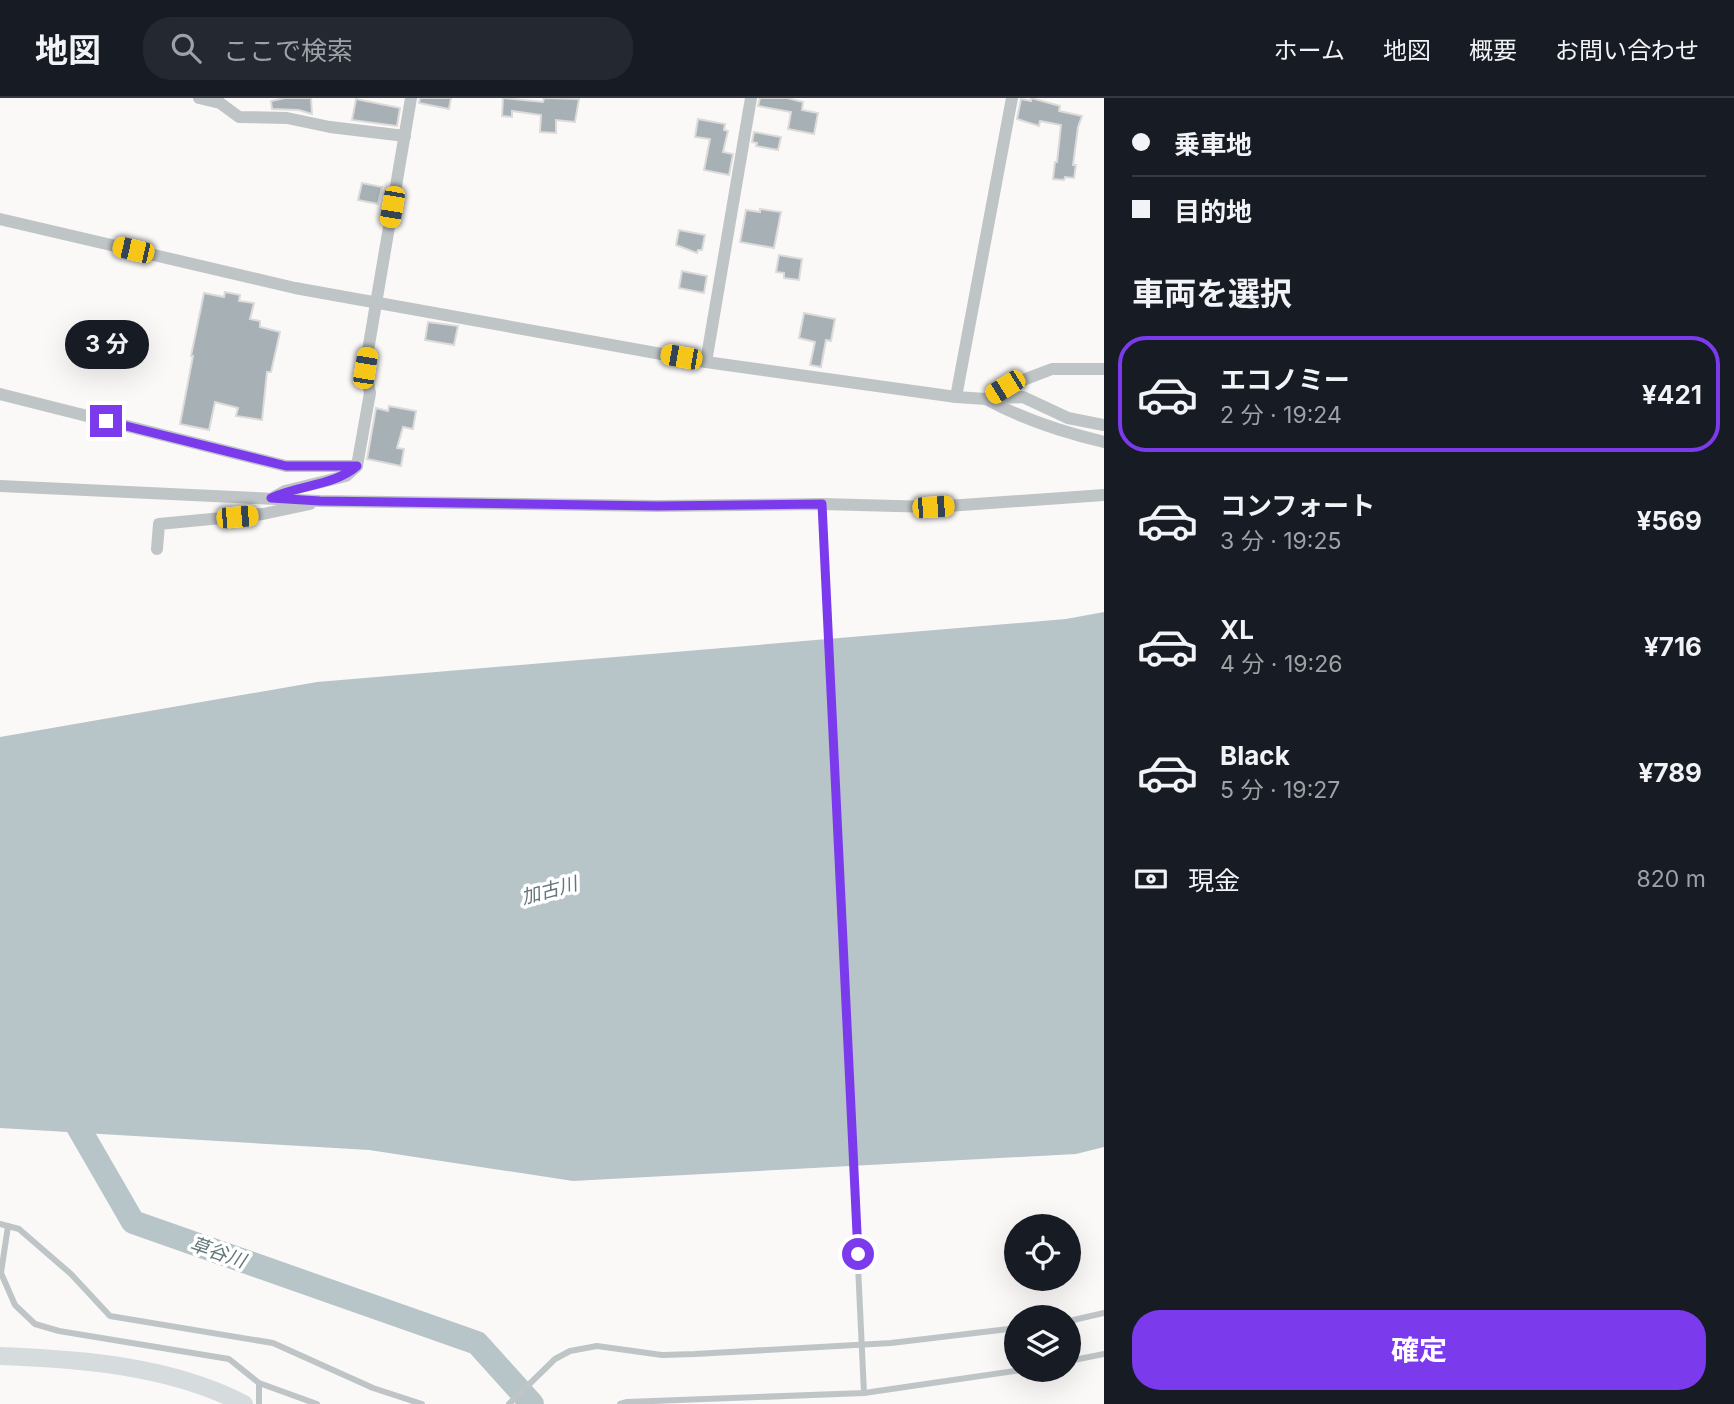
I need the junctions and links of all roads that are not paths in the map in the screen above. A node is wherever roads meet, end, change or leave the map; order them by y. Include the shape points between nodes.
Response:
1 (199, 98) edge
2 (411, 98) edge
3 (751, 98) edge
4 (1012, 98) edge
5 (405, 136) junction
6 (0, 219) edge
7 (375, 302) junction
8 (706, 362) junction
9 (1104, 369) edge
10 (0, 394) edge
11 (956, 397) junction
12 (986, 399) junction
13 (1104, 425) edge
14 (1104, 442) edge
15 (357, 466) junction
16 (0, 486) edge
17 (1104, 495) edge
18 (271, 498) junction
19 (320, 501) junction
20 (822, 504) junction
21 (157, 549) dead end
22 (0, 1224) edge
23 (8, 1226) junction
24 (1104, 1313) edge
25 (1081, 1318) edge
26 (1004, 1330) edge
27 (1104, 1354) edge
28 (0, 1356) edge
29 (1081, 1359) edge
30 (1004, 1373) edge
31 (259, 1383) junction
32 (864, 1393) junction
33 (625, 1403) edge
34 (244, 1404) edge
35 (259, 1404) edge
36 (317, 1404) edge
37 (422, 1404) edge
38 (509, 1404) edge

1 - 5 street via 220,103 239,117 287,118
2 - 5 street
3 - 8 street
4 - 11 street
5 - 7 street
6 - 7 street via 295,288
7 - 8 street
7 - 15 street via 365,368 370,393
8 - 11 street
9 - 12 street via 1052,369
10 - 15 street via 286,466
11 - 12 street
12 - 13 street via 1023,397 1068,418
12 - 14 street via 1015,415
15 - 18 street via 346,476
16 - 18 street
17 - 20 street via 933,507
18 - 19 street
19 - 20 street
19 - 21 street via 263,514 159,524
20 - 32 lane
22 - 23 lane
23 - 31 lane via 1,1273 15,1305 36,1324 229,1359
23 - 37 lane via 19,1229 71,1274 110,1316 274,1343 373,1388
24 - 25 lane
26 - 38 lane via 891,1343 695,1354 662,1355 597,1346 570,1351 541,1371
27 - 29 lane
28 - 34 street via 126,1367 181,1380
30 - 32 lane
31 - 35 lane
31 - 36 lane
32 - 33 lane

